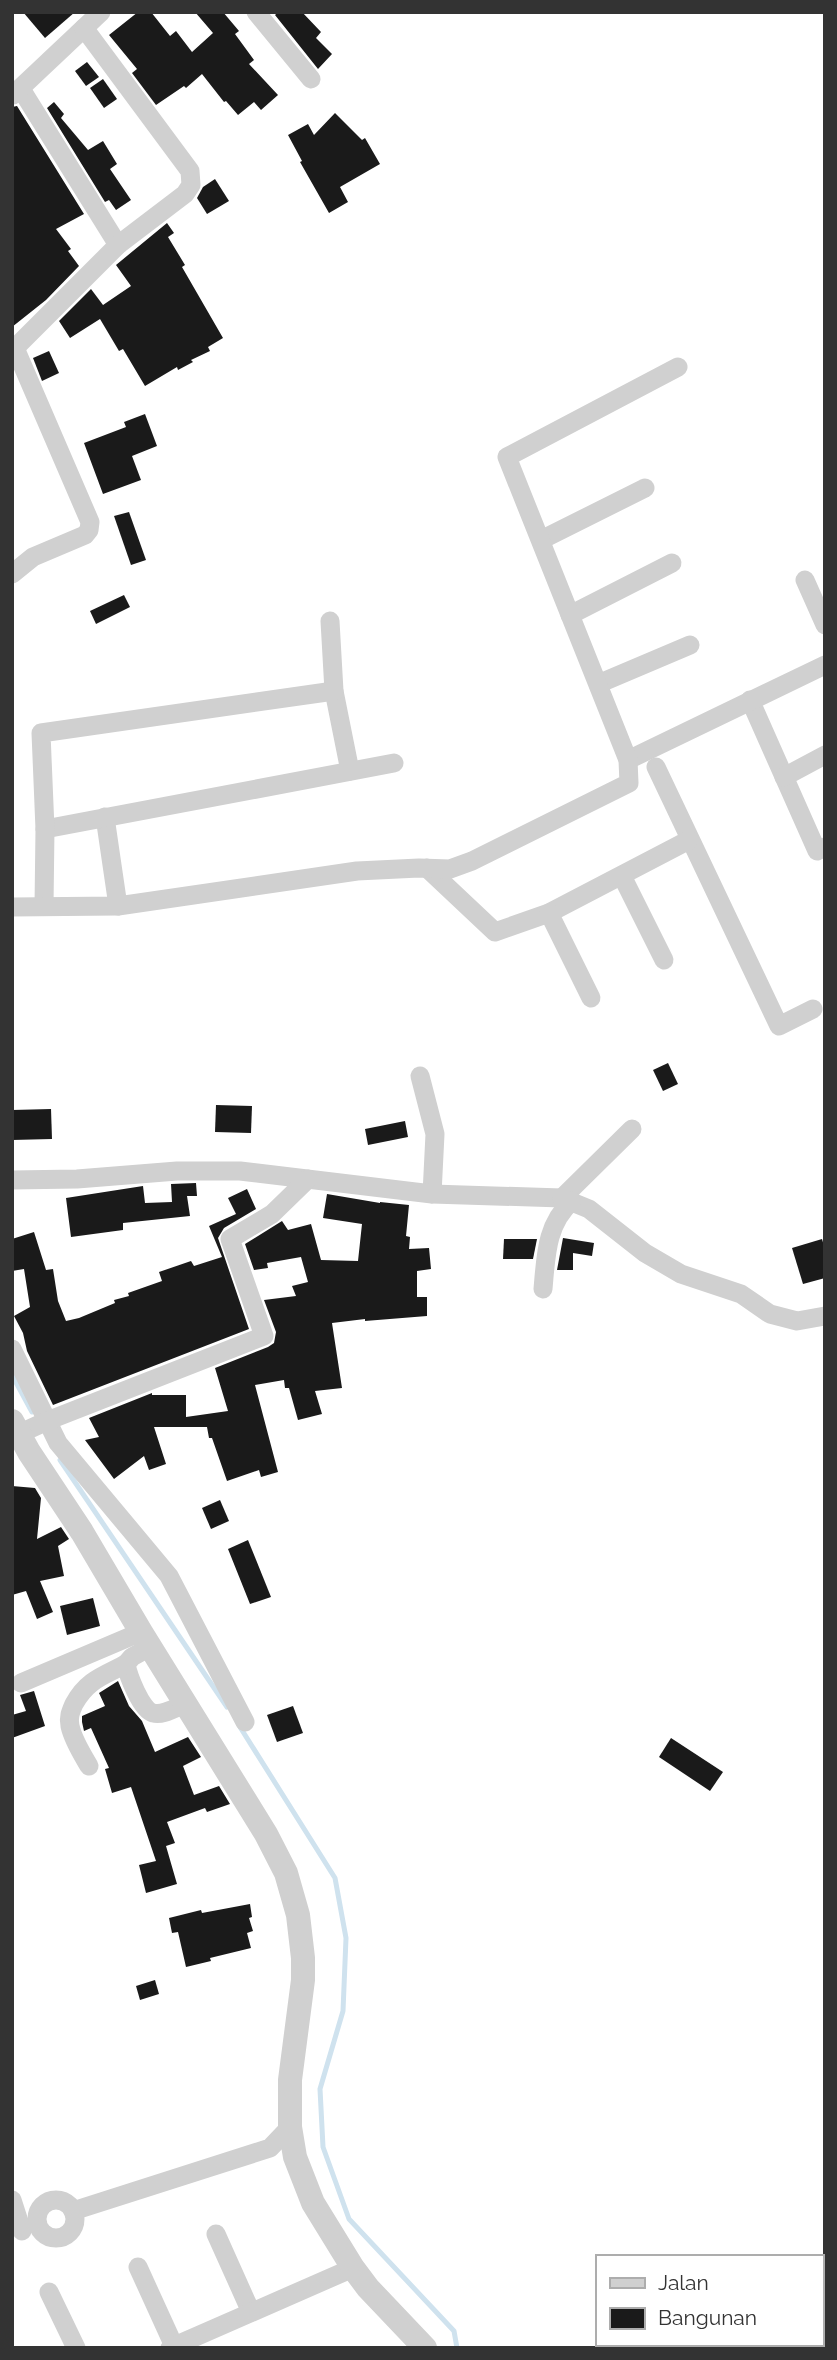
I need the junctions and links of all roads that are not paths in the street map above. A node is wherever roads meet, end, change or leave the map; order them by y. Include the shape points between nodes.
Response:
1 (101, 12) edge
2 (256, 12) edge
3 (84, 28) junction
4 (311, 79) dead end
5 (17, 92) edge
6 (118, 245) junction
7 (14, 348) edge
8 (678, 367) dead end
9 (645, 488) dead end
10 (541, 540) junction
11 (672, 564) dead end
12 (12, 573) edge
13 (805, 580) dead end
14 (820, 600) edge
15 (570, 615) junction
16 (330, 621) dead end
17 (825, 625) edge
18 (690, 645) dead end
19 (825, 665) edge
20 (598, 684) junction
21 (334, 691) junction
22 (750, 700) junction
23 (825, 755) edge
24 (628, 760) junction
25 (394, 763) dead end
26 (656, 767) dead end
27 (350, 771) junction
28 (784, 777) junction
29 (105, 817) junction
30 (45, 829) junction
31 (689, 840) junction
32 (825, 848) edge
33 (427, 867) junction
34 (622, 876) junction
35 (44, 906) junction
36 (118, 906) junction
37 (12, 908) edge
38 (549, 913) junction
39 (664, 960) dead end
40 (591, 998) dead end
41 (813, 1009) dead end
42 (420, 1076) dead end
43 (632, 1129) dead end
44 (12, 1180) edge
45 (308, 1180) junction
46 (432, 1194) junction
47 (567, 1200) junction
48 (543, 1289) dead end
49 (825, 1316) edge
50 (12, 1349) edge
51 (27, 1428) edge
52 (146, 1639) junction
53 (126, 1664) junction
54 (21, 1683) dead end
55 (185, 1704) junction
56 (245, 1722) dead end
57 (89, 1766) dead end
58 (290, 2127) junction
59 (270, 2148) junction
60 (295, 2157) junction
61 (12, 2200) edge
62 (24, 2231) edge
63 (216, 2234) dead end
64 (138, 2267) dead end
65 (353, 2268) junction
66 (49, 2292) dead end
67 (251, 2312) junction
68 (172, 2347) edge
69 (76, 2348) edge
70 (425, 2348) edge

1 - 3 street
2 - 4 street
3 - 5 street
3 - 6 street via 191,177 185,194
5 - 6 street
6 - 7 street
7 - 12 street via 90,522 85,535 33,557
8 - 10 street via 508,457
9 - 10 street
10 - 15 street
11 - 15 street
13 - 14 street
14 - 17 street
15 - 20 street
16 - 21 street
18 - 20 street
19 - 22 street
20 - 24 street
21 - 27 street
21 - 30 street via 41,733
22 - 24 street
22 - 28 street
23 - 28 street
24 - 33 street via 629,783 472,861 450,869
25 - 27 street
26 - 31 street
27 - 29 street
28 - 32 street via 817,851
29 - 30 street
29 - 36 street
30 - 35 street
31 - 34 street
31 - 41 street via 779,1026
33 - 36 street via 297,878
33 - 38 street via 495,932
34 - 38 street
34 - 39 street
35 - 36 street
35 - 37 street
38 - 40 street
42 - 46 street via 435,1135
43 - 47 street
44 - 45 street via 177,1171 262,1173
45 - 46 street
45 - 51 street via 272,1214 230,1239 264,1336
46 - 47 street
47 - 48 street via 547,1243
47 - 49 street via 589,1209 645,1253 681,1274 741,1294 780,1318 797,1321
50 - 51 street
51 - 52 street
51 - 56 street via 58,1443 169,1576
52 - 53 street
52 - 54 street
52 - 55 street
53 - 55 street via 148,1712 156,1714
53 - 57 street via 81,1690 70,1713 73,1736
55 - 58 street via 277,1853 298,1914 303,1980 290,2080
58 - 59 street
58 - 60 street
59 - 60 street
59 - 62 street via 73,2211 71,2231 60,2238
60 - 65 street via 313,2203
61 - 62 street
63 - 67 street
64 - 68 street
65 - 67 street
65 - 70 street
66 - 69 street
67 - 68 street

